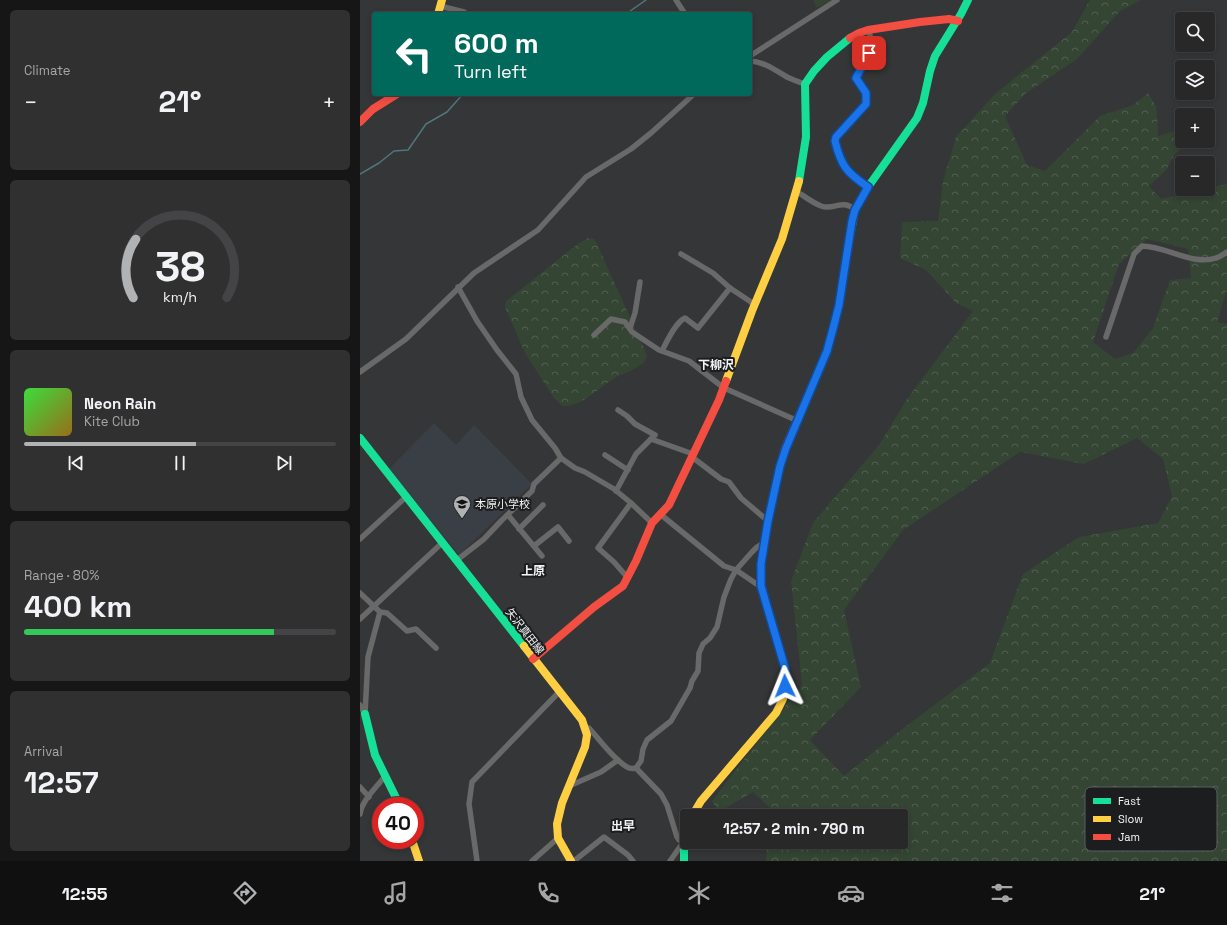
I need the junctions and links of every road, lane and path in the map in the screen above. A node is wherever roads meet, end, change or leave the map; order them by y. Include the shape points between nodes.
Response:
1 (676, 0) edge
2 (837, 0) edge
3 (968, 0) edge
4 (440, 7) edge
5 (464, 12) dead end
6 (684, 12) edge
7 (958, 21) junction
8 (869, 30) junction
9 (752, 55) edge
10 (752, 61) edge
11 (805, 84) junction
12 (394, 96) edge
13 (692, 96) edge
14 (360, 122) edge
15 (868, 187) junction
16 (796, 191) junction
17 (855, 210) junction
18 (1227, 252) edge
19 (681, 254) dead end
20 (640, 282) dead end
21 (458, 287) junction
22 (730, 288) junction
23 (754, 306) junction
24 (630, 328) junction
25 (594, 335) dead end
26 (1106, 337) dead end
27 (662, 351) junction
28 (360, 372) edge
29 (724, 388) junction
30 (618, 410) dead end
31 (798, 420) junction
32 (360, 438) edge
33 (651, 439) junction
34 (605, 455) dead end
35 (693, 456) junction
36 (561, 458) junction
37 (628, 470) junction
38 (616, 491) junction
39 (407, 496) junction
40 (631, 503) junction
41 (543, 505) dead end
42 (660, 514) junction
43 (508, 515) junction
44 (768, 521) junction
45 (652, 523) junction
46 (520, 529) junction
47 (360, 539) edge
48 (569, 541) dead end
49 (765, 542) junction
50 (442, 543) junction
51 (534, 546) junction
52 (542, 556) dead end
53 (457, 560) junction
54 (736, 570) junction
55 (627, 577) junction
56 (761, 586) junction
57 (360, 593) edge
58 (375, 607) junction
59 (380, 612) junction
60 (360, 619) edge
61 (436, 648) dead end
62 (533, 659) junction
63 (560, 691) junction
64 (360, 705) edge
65 (365, 714) junction
66 (585, 728) junction
67 (618, 760) junction
68 (636, 768) junction
69 (386, 776) junction
70 (569, 786) junction
71 (360, 787) edge
72 (369, 797) junction
73 (396, 797) edge
74 (696, 809) edge
75 (360, 814) edge
76 (558, 838) junction
77 (680, 840) edge
78 (680, 847) edge
79 (415, 849) edge
80 (684, 849) edge
81 (419, 861) edge
82 (477, 861) edge
83 (532, 861) edge
84 (572, 861) edge
85 (633, 861) edge
86 (670, 861) edge
87 (684, 861) edge

1 - 6 street
2 - 9 street
3 - 7 street
4 - 5 street
7 - 8 street via 944,19
7 - 15 street via 935,56 927,80 923,106 917,118
8 - 11 street via 854,35 834,51 817,67
8 - 15 street via 872,46 856,78 866,93 866,104 835,141 844,166 852,176
10 - 11 street via 766,64
11 - 16 street via 806,137
12 - 14 street
13 - 21 street via 631,149 586,177 538,230 474,273
15 - 17 street
16 - 17 street via 821,206 846,204
16 - 23 street via 782,239
17 - 31 street via 839,305 827,351
18 - 26 street via 1216,258 1193,259 1151,246 1142,246 1134,254
19 - 22 street via 713,273
20 - 24 street
21 - 28 street via 406,339
21 - 36 street via 481,326 516,374 521,397 532,420
22 - 23 street
22 - 27 street via 698,328 685,318 682,320
23 - 29 street
24 - 25 street via 625,322 611,319
24 - 27 street via 632,332
27 - 29 street via 690,361
29 - 31 street
29 - 35 street
30 - 33 street via 635,424 655,434
31 - 44 street via 780,466
32 - 39 street, 矢沢真田線
33 - 35 street
33 - 37 street via 636,454
34 - 37 street
35 - 42 street via 669,504
35 - 44 street via 728,482 741,498
36 - 38 street
36 - 43 street via 534,484 532,491
37 - 38 street
38 - 40 street
39 - 47 street
39 - 50 street, 矢沢真田線
40 - 45 street
40 - 55 street via 598,548
41 - 46 street
42 - 45 street
42 - 54 street via 724,566
43 - 46 street
43 - 53 street
44 - 49 street
45 - 55 street
46 - 51 street
48 - 51 street via 558,527
49 - 54 street
49 - 56 street
50 - 53 street, 矢沢真田線
50 - 58 street
51 - 52 street
53 - 62 street, 矢沢真田線
54 - 56 street
54 - 68 street via 724,597 717,627 700,649 698,671 690,688 671,721 647,740
55 - 62 street via 622,586
56 - 74 street via 785,668 783,699 776,713
57 - 58 street
58 - 59 street
58 - 60 street
59 - 61 street via 387,614 407,631 416,629
59 - 65 street via 368,657
62 - 63 street, 矢沢真田線
63 - 66 street, 矢沢真田線
63 - 82 street via 472,782 469,804
64 - 65 street
65 - 69 street via 375,755
66 - 67 street via 589,728
66 - 70 street via 587,735 584,747
67 - 68 street via 628,768
67 - 70 street via 601,772
68 - 77 street via 661,794
69 - 72 street
69 - 73 street
70 - 76 street via 559,814
71 - 72 street
72 - 75 street
76 - 83 street
76 - 84 street
78 - 86 street
79 - 81 street
80 - 87 street
84 - 85 street via 604,837

